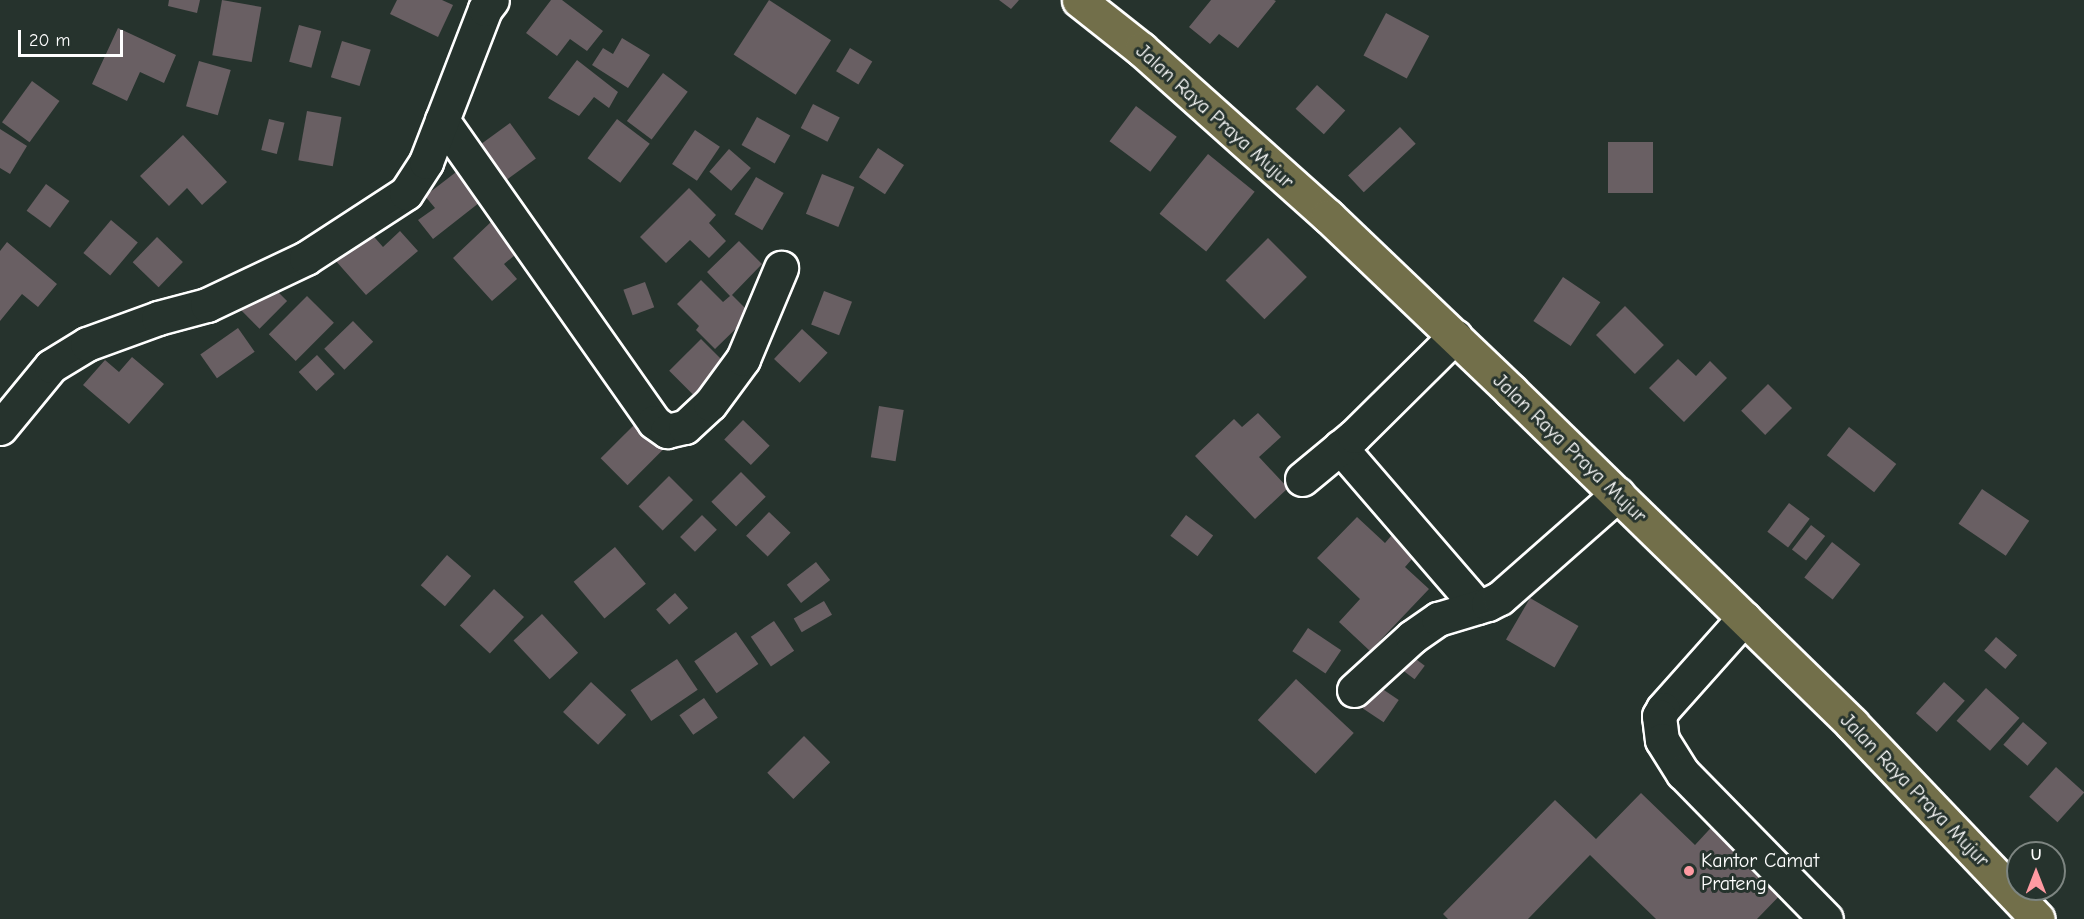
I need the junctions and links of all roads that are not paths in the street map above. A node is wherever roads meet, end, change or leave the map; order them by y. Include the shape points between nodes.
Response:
1 (492, 0) edge
2 (1079, 0) edge
3 (442, 120) junction
4 (781, 268) dead end
5 (1455, 336) junction
6 (0, 428) edge
7 (1340, 447) junction
8 (1302, 479) dead end
9 (1618, 494) junction
10 (1478, 607) junction
11 (1744, 618) junction
12 (1354, 690) dead end
13 (1826, 919) edge
14 (2038, 919) edge

1 - 3 street
2 - 5 main road, Jalan Raya Praya Mujur via 1141,49 1319,208
3 - 4 street via 654,422 667,431 685,427 710,404 743,359
3 - 6 street via 426,162 406,193 376,215 306,258 207,304 87,344 51,366
5 - 7 street
5 - 9 main road, Jalan Raya Praya Mujur
7 - 8 street
7 - 10 street
9 - 10 street via 1500,598
9 - 11 main road, Jalan Raya Praya Mujur
10 - 12 street via 1438,619
11 - 13 street via 1659,716 1662,740 1683,773
11 - 14 main road, Jalan Raya Praya Mujur via 1852,724

